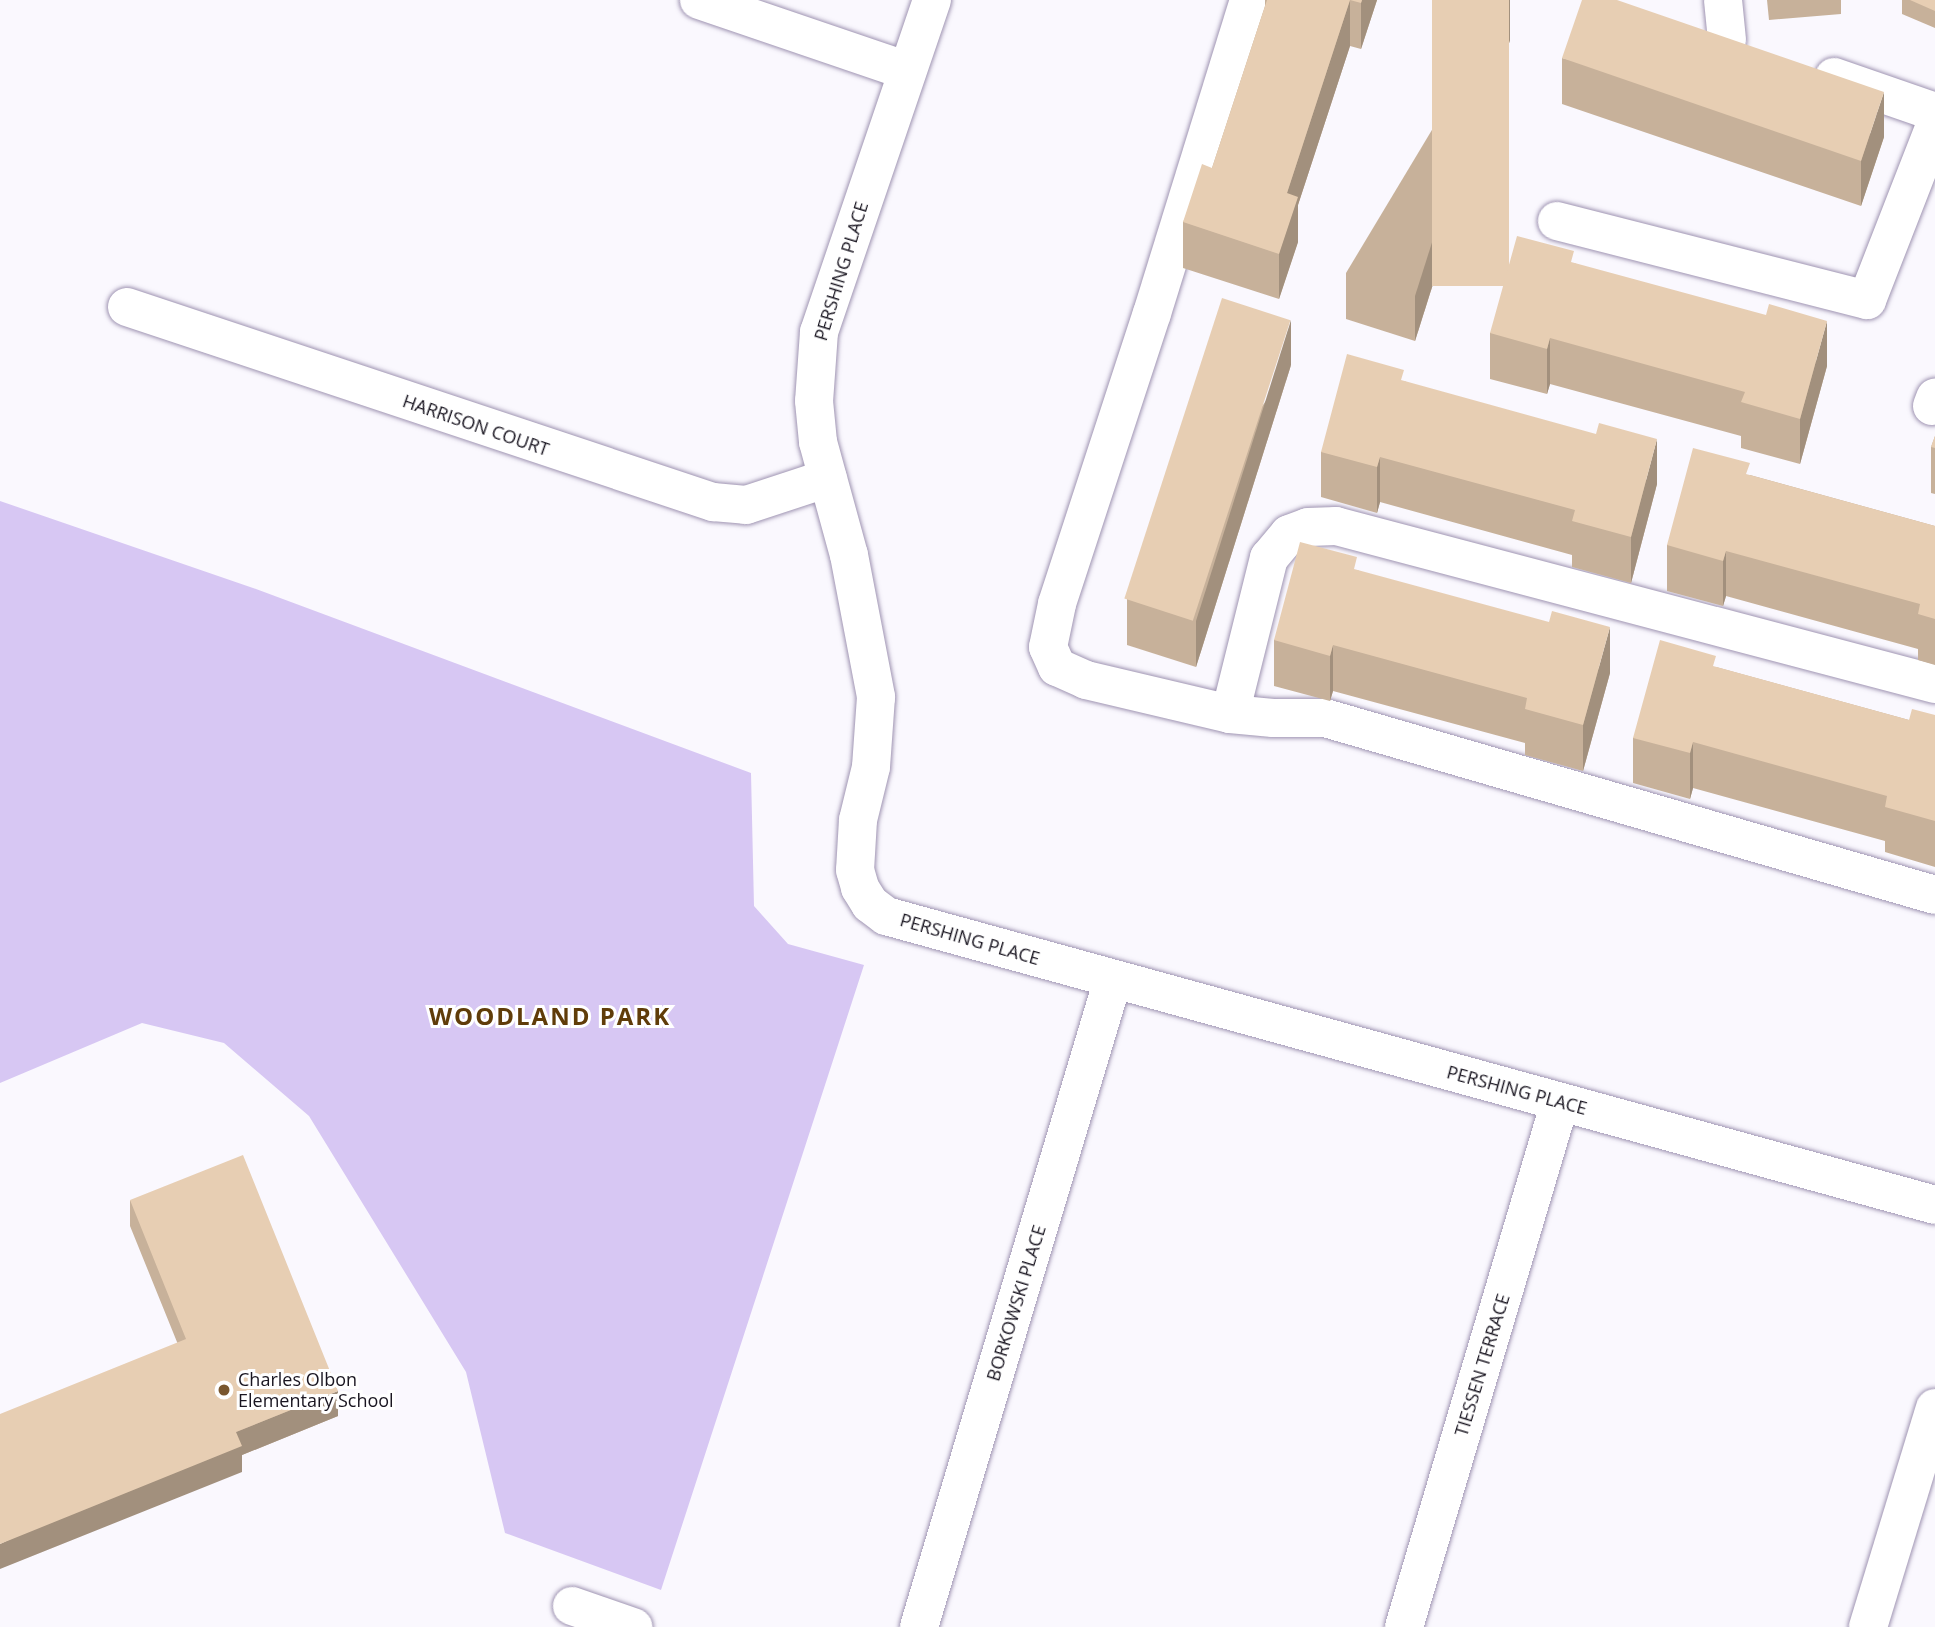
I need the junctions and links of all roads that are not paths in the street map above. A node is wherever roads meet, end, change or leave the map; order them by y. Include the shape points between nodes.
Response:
1 (699, 0) edge
2 (932, 0) edge
3 (1249, 0) edge
4 (1723, 0) edge
5 (1690, 27) edge
6 (1727, 40) junction
7 (1766, 53) edge
8 (1805, 67) edge
9 (907, 71) junction
10 (1935, 112) edge
11 (1935, 126) edge
12 (1557, 221) dead end
13 (127, 307) dead end
14 (828, 478) junction
15 (1935, 684) edge
16 (1230, 714) junction
17 (1935, 895) edge
18 (1113, 979) junction
19 (1560, 1102) junction
20 (1935, 1205) edge
21 (1935, 1408) edge
22 (1920, 1511) edge
23 (572, 1605) dead end
24 (634, 1627) edge
25 (919, 1627) edge
26 (1404, 1627) edge
27 (1868, 1627) edge

1 - 9 street
2 - 9 street, PERSHING PLACE
3 - 16 street via 1057,604 1048,647 1058,667 1086,680
4 - 6 street
5 - 6 street
6 - 7 street
8 - 10 street
9 - 14 street, PERSHING PLACE via 818,332 814,401
11 - 12 street via 1867,300
13 - 14 street, HARRISON COURT via 713,502 746,505
14 - 18 street, PERSHING PLACE via 849,555 876,696 871,767 858,820 860,888 870,904 886,916
15 - 16 street via 1336,526 1308,527 1289,534 1269,558
16 - 17 street via 1325,718
18 - 19 street, PERSHING PLACE
18 - 25 street, BORKOWSKI PLACE
19 - 20 street, PERSHING PLACE
19 - 26 street, TIESSEN TERRACE
21 - 22 street
22 - 27 street
23 - 24 street

